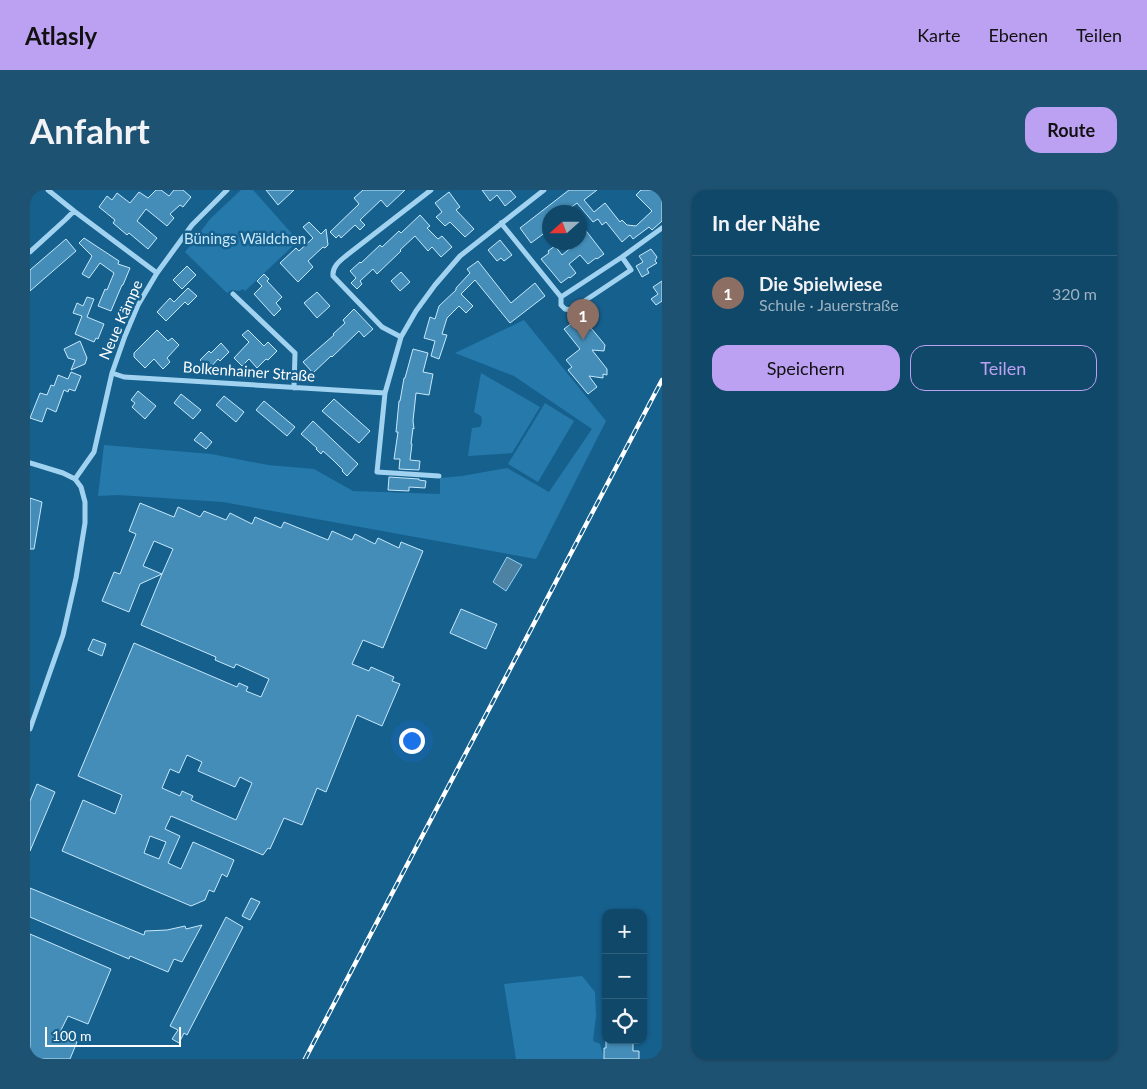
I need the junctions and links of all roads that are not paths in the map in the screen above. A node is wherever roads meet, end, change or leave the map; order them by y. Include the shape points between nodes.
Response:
1 (48, 190) edge
2 (227, 190) edge
3 (431, 190) edge
4 (544, 190) edge
5 (74, 211) junction
6 (501, 223) junction
7 (662, 228) edge
8 (30, 252) edge
9 (622, 257) junction
10 (157, 273) junction
11 (233, 294) dead end
12 (561, 297) junction
13 (401, 337) junction
14 (112, 373) junction
15 (294, 388) junction
16 (385, 393) junction
17 (30, 463) edge
18 (439, 476) dead end
19 (76, 479) junction
20 (30, 729) edge

1 - 5 street
2 - 10 street, Neue Kämpe via 192,224
3 - 13 street via 347,254 332,272 382,328
4 - 6 street
5 - 8 street
5 - 10 street
6 - 12 street
6 - 13 street via 460,256 416,311
7 - 9 street
9 - 12 street
9 - 12 street via 631,270 571,310 565,310 561,305
10 - 14 street, Neue Kämpe via 138,305
11 - 15 street via 295,353
13 - 16 street
14 - 15 street, Bolkenhainer Straße via 124,377
14 - 19 street, Neue Kämpe via 94,452
15 - 16 street, Bolkenhainer Straße
16 - 18 street via 378,472
17 - 19 street
19 - 20 street via 85,502 76,578 64,635

